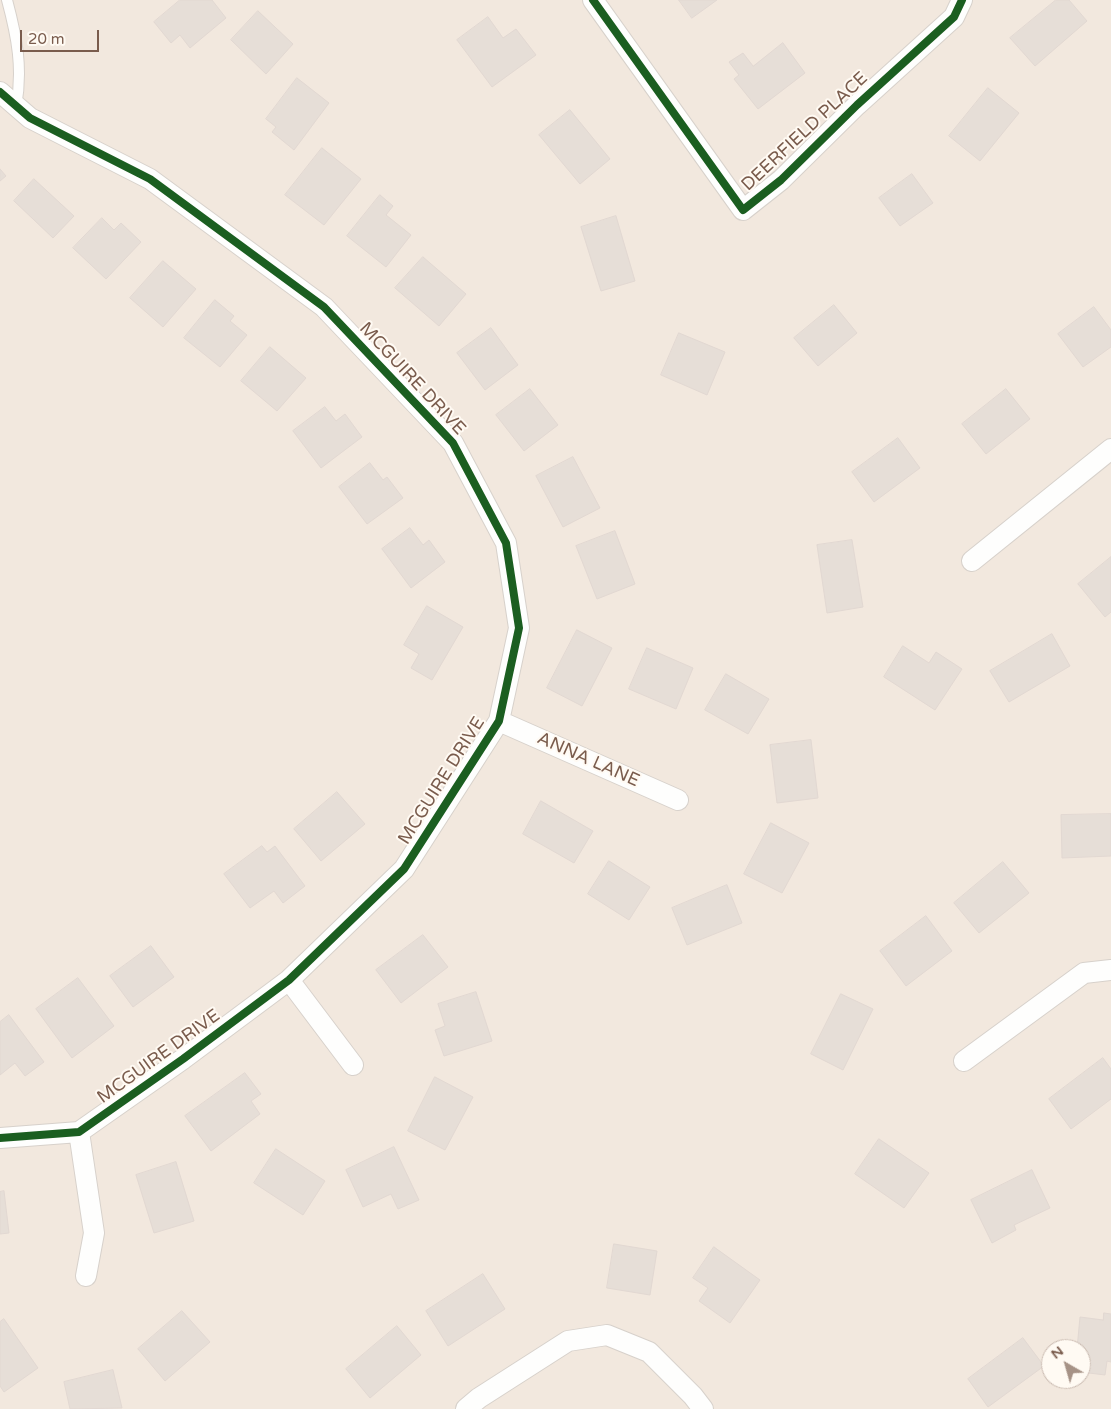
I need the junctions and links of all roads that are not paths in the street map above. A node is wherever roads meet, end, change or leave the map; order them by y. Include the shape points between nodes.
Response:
1 (8, 0) edge
2 (593, 0) edge
3 (962, 0) edge
4 (0, 92) edge
5 (16, 107) junction
6 (1111, 449) edge
7 (972, 561) dead end
8 (499, 721) junction
9 (678, 800) dead end
10 (1111, 970) edge
11 (289, 980) junction
12 (964, 1061) dead end
13 (353, 1065) dead end
14 (79, 1132) junction
15 (0, 1138) edge
16 (86, 1276) dead end
17 (466, 1409) edge
18 (703, 1409) edge

1 - 5 lane via 19,64 20,86
2 - 3 street, DEERFIELD PLACE via 743,210 781,180 954,17
4 - 5 street, MCGUIRE DRIVE
5 - 8 street, MCGUIRE DRIVE via 30,118 150,179 324,307 454,444 506,544 519,628
6 - 7 street
8 - 9 street, ANNA LANE
8 - 11 street, MCGUIRE DRIVE via 404,869
10 - 12 street via 1084,973
11 - 13 street
11 - 14 street, MCGUIRE DRIVE via 183,1060
14 - 15 street
14 - 16 street via 94,1233
17 - 18 street via 568,1341 607,1335 649,1352

